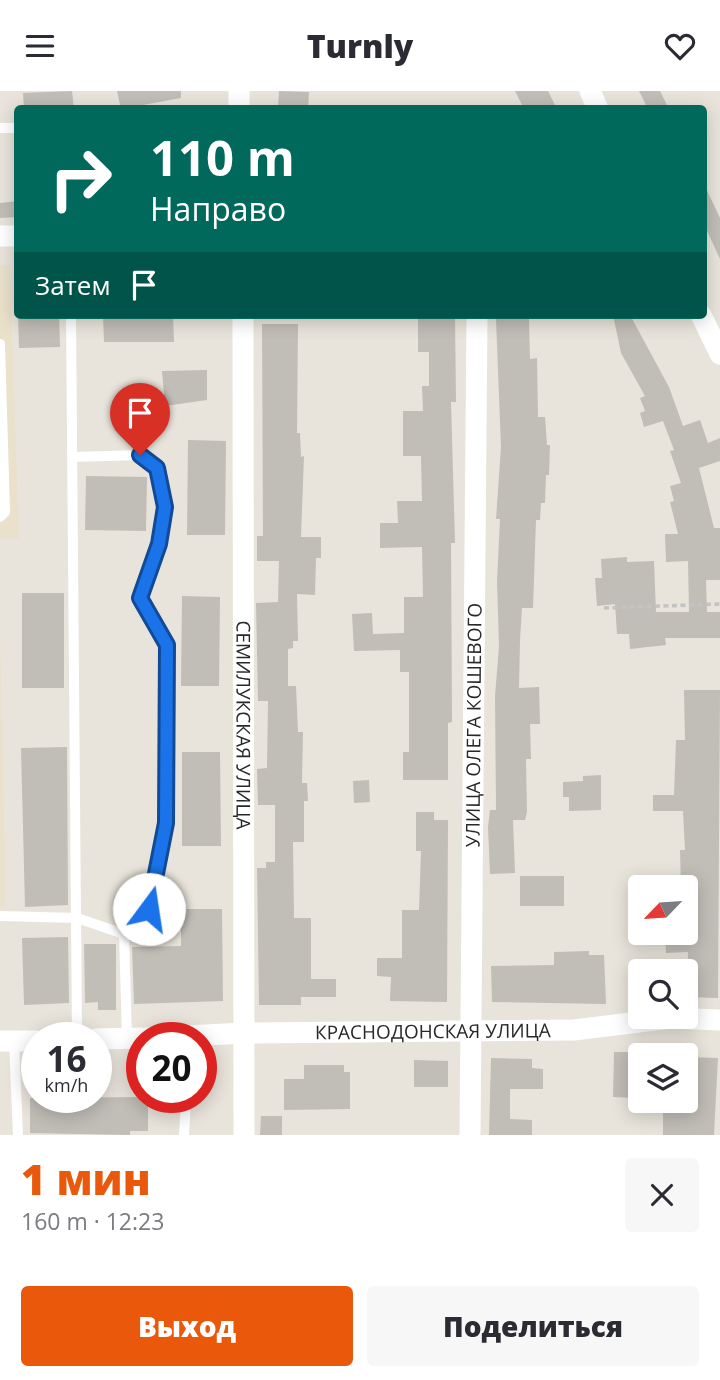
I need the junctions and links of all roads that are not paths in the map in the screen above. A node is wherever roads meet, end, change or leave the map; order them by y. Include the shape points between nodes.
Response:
1 (71, 319) edge
2 (243, 319) edge
3 (477, 319) edge
4 (703, 319) edge
5 (0, 344) edge
6 (0, 352) edge
7 (720, 354) edge
8 (73, 457) junction
9 (0, 517) edge
10 (0, 916) edge
11 (77, 918) junction
12 (124, 934) junction
13 (720, 1020) edge
14 (77, 1022) edge
15 (136, 1022) edge
16 (472, 1028) junction
17 (245, 1033) junction
18 (217, 1034) edge
19 (7, 1041) edge
20 (185, 1113) edge
21 (18, 1135) edge
22 (184, 1135) edge
23 (244, 1135) edge
24 (470, 1135) edge

1 - 8 lane
2 - 17 street, СЕМИЛУКСКАЯ УЛИЦА
3 - 16 street, УЛИЦА ОЛЕГА КОШЕВОГО
4 - 7 street
5 - 6 lane
6 - 9 lane via 5,512
8 - 11 lane
8 - 12 lane via 140,455 157,468 165,507 159,544 140,598 167,645 166,823 156,887 142,930
10 - 11 lane
11 - 12 lane
11 - 14 lane
12 - 15 lane
13 - 16 street, КРАСНОДОНСКАЯ УЛИЦА via 671,1018 574,1030
16 - 17 street, КРАСНОДОНСКАЯ УЛИЦА
16 - 24 street, УЛИЦА ОЛЕГА КОШЕВОГО
17 - 18 street, КРАСНОДОНСКАЯ УЛИЦА
17 - 23 street, СЕМИЛУКСКАЯ УЛИЦА
19 - 21 lane
20 - 22 lane

